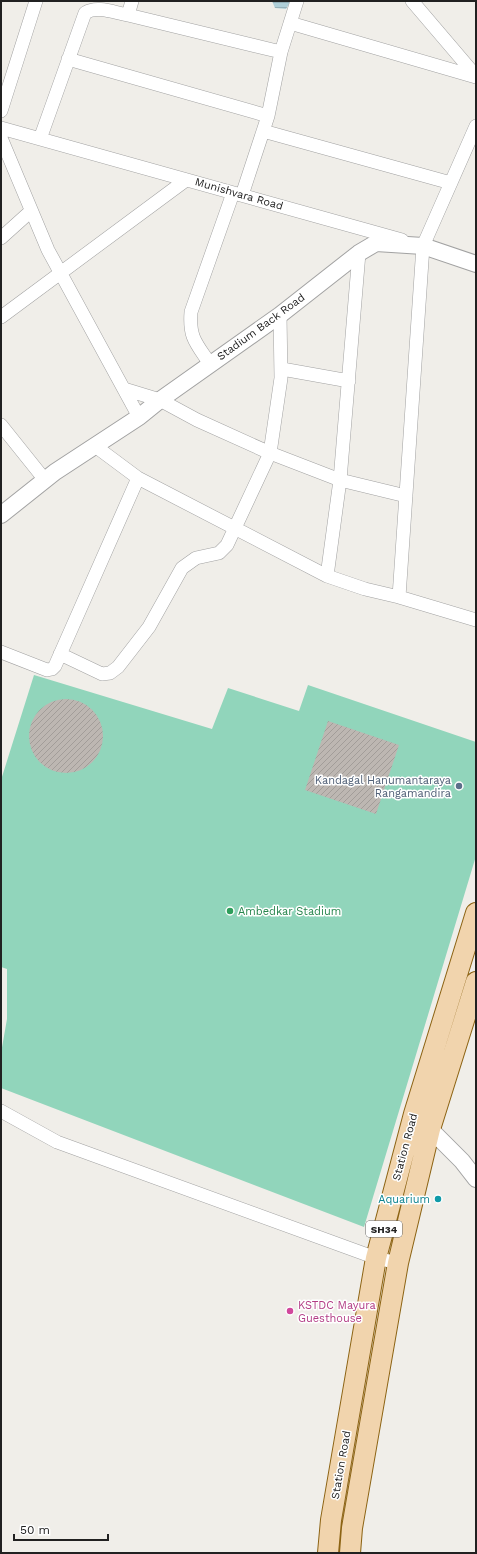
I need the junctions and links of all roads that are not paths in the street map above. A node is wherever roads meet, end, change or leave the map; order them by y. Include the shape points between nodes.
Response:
1 (36, 1) edge
2 (132, 1) edge
3 (297, 1) edge
4 (412, 1) edge
5 (128, 15) junction
6 (290, 23) junction
7 (281, 52) junction
8 (68, 59) junction
9 (476, 76) edge
10 (1, 111) edge
11 (268, 116) junction
12 (476, 126) edge
13 (1, 128) edge
14 (263, 131) junction
15 (1, 138) edge
16 (40, 139) junction
17 (186, 180) junction
18 (451, 183) junction
19 (238, 194) junction
20 (31, 211) junction
21 (1, 238) edge
22 (423, 246) junction
23 (359, 253) junction
24 (476, 264) edge
25 (342, 266) junction
26 (60, 274) junction
27 (356, 289) junction
28 (280, 315) junction
29 (1, 317) edge
30 (210, 364) junction
31 (282, 369) junction
32 (349, 380) junction
33 (124, 389) junction
34 (160, 400) junction
35 (139, 417) junction
36 (1, 425) edge
37 (95, 446) junction
38 (270, 453) junction
39 (138, 478) junction
40 (45, 480) junction
41 (340, 480) junction
42 (406, 496) junction
43 (1, 514) edge
44 (234, 528) junction
45 (327, 576) junction
46 (399, 597) junction
47 (476, 620) edge
48 (1, 652) edge
49 (60, 654) junction
50 (476, 913) edge
51 (476, 982) edge
52 (1, 1111) edge
53 (414, 1114) junction
54 (430, 1129) junction
55 (476, 1179) edge
56 (376, 1258) junction
57 (398, 1263) junction
58 (328, 1553) edge
59 (350, 1553) edge

1 - 10 street
2 - 5 street
3 - 6 street
4 - 9 street
5 - 7 street
5 - 8 street via 90,9 85,13
6 - 7 street
6 - 9 street
7 - 11 street
8 - 11 street
8 - 16 street
11 - 14 street
12 - 18 street
13 - 16 street, Munishvara Road
14 - 18 street
14 - 19 street
15 - 20 street
16 - 17 street, Munishvara Road
17 - 19 street, Munishvara Road
17 - 26 street
18 - 22 street
19 - 22 street, Munishvara Road
19 - 30 street via 191,312 190,329
20 - 21 street
20 - 26 street
22 - 23 street, Stadium Back Road via 376,243
22 - 24 street, Munishvara Road
22 - 42 street
23 - 25 street, Stadium Back Road
23 - 27 street
25 - 27 street
25 - 28 street, Stadium Back Road
26 - 29 street
26 - 33 street
27 - 32 street
28 - 30 street, Stadium Back Road
28 - 31 street
30 - 34 street, Stadium Back Road
31 - 32 street
31 - 38 street
32 - 41 street
33 - 34 street
33 - 35 street
34 - 35 street, Stadium Back Road
34 - 38 street
35 - 37 street, Stadium Back Road
36 - 40 street
37 - 39 street
37 - 40 street, Stadium Back Road
38 - 41 street
38 - 44 street
39 - 44 street
39 - 49 street
40 - 43 street, Stadium Back Road
41 - 42 street
41 - 45 street
42 - 46 street
44 - 45 street
44 - 49 street via 227,545 219,552 196,558 182,568 149,627 114,670 102,674
45 - 46 street
46 - 47 street
48 - 49 street via 47,670 55,666
50 - 53 main road, Station Road / SH34
51 - 54 main road, Station Road / SH34
52 - 56 street via 57,1142
53 - 54 street
53 - 56 main road, Station Road / SH34
54 - 55 street
54 - 57 main road, Station Road / SH34
56 - 57 street
56 - 58 main road, Station Road / SH34
57 - 59 main road, Station Road / SH34 via 353,1520

